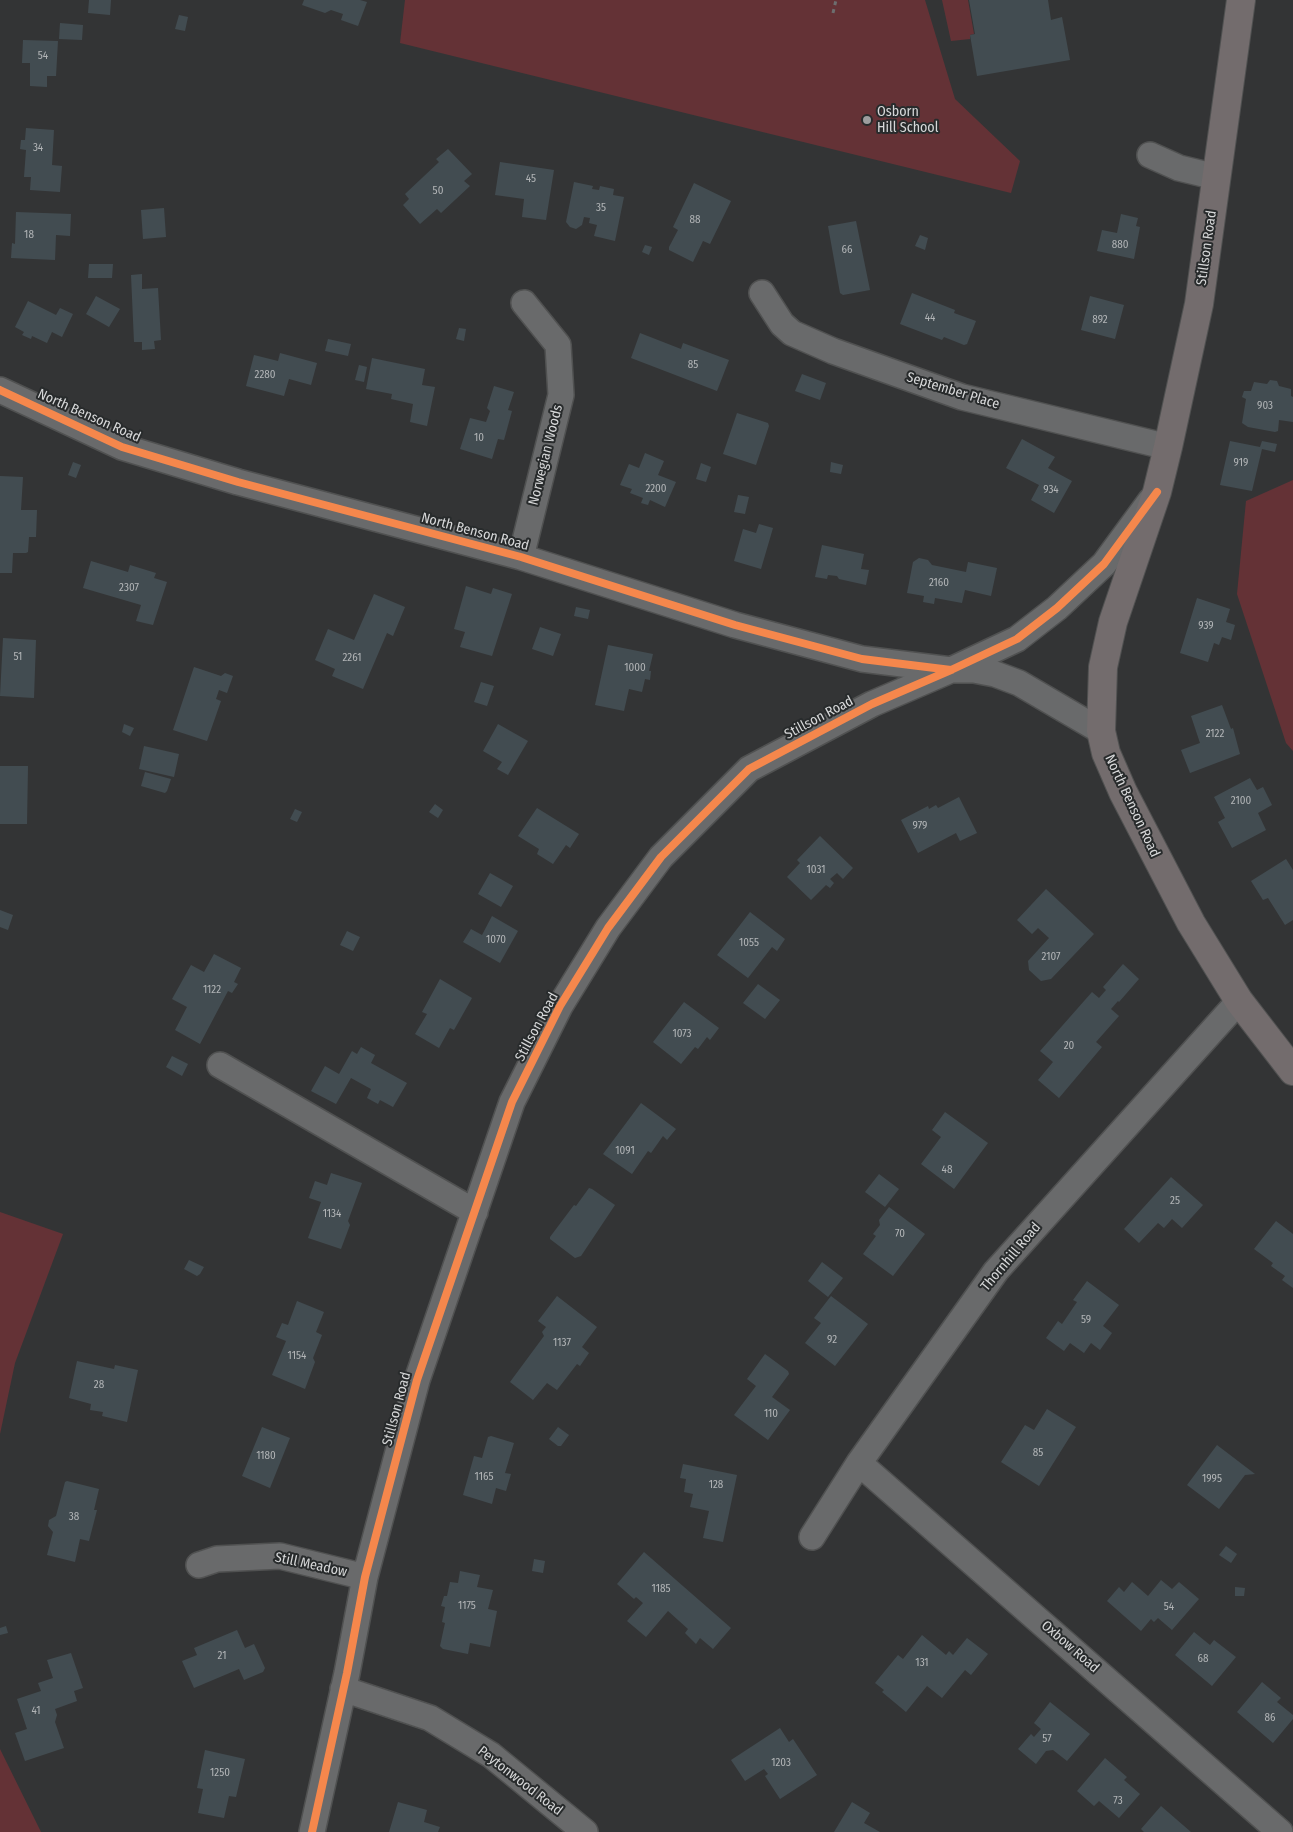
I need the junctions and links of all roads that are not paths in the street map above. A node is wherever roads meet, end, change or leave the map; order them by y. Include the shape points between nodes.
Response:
1 (1241, 0) edge
2 (1150, 155) dead end
3 (1216, 177) junction
4 (762, 293) dead end
5 (524, 303) dead end
6 (0, 390) edge
7 (1168, 448) junction
8 (1157, 492) junction
9 (521, 557) junction
10 (951, 670) junction
11 (1101, 731) junction
12 (1239, 1001) junction
13 (220, 1065) dead end
14 (1293, 1071) edge
15 (475, 1212) junction
16 (860, 1463) junction
17 (812, 1537) dead end
18 (199, 1565) dead end
19 (365, 1576) junction
20 (343, 1689) junction
21 (312, 1832) edge
22 (585, 1832) edge
23 (1280, 1832) edge

1 - 3 main road, Stillson Road
2 - 3 street via 1179,168
3 - 7 main road, Stillson Road via 1199,304
4 - 7 street, September Place via 782,324 792,333 833,351 962,397
5 - 9 street, Norwegian Woods via 558,345 561,395
6 - 9 street, North Benson Road via 122,447 238,482
7 - 8 main road, Stillson Road
8 - 10 street, Stillson Road via 1104,564 1057,608 1017,639
8 - 11 main road, Stillson Road via 1113,622 1103,667
9 - 10 street, North Benson Road via 735,625 862,659
10 - 11 street, North Benson Road via 995,674 1019,683
10 - 15 street, Stillson Road via 872,704 749,769 661,857 608,928 560,1006 512,1102
11 - 12 main road, North Benson Road via 1106,753 1123,792 1191,923
12 - 14 main road, North Benson Road
12 - 16 street, Thornhill Road via 996,1271
13 - 15 street
15 - 19 street, Stillson Road via 417,1380
16 - 17 street, Thornhill Road
16 - 23 street, Oxbow Road
18 - 19 street, Still Meadow via 217,1559 280,1556
19 - 20 street, Stillson Road
20 - 21 street, Stillson Road
20 - 22 street, Peytonwood Road via 430,1718 491,1754

